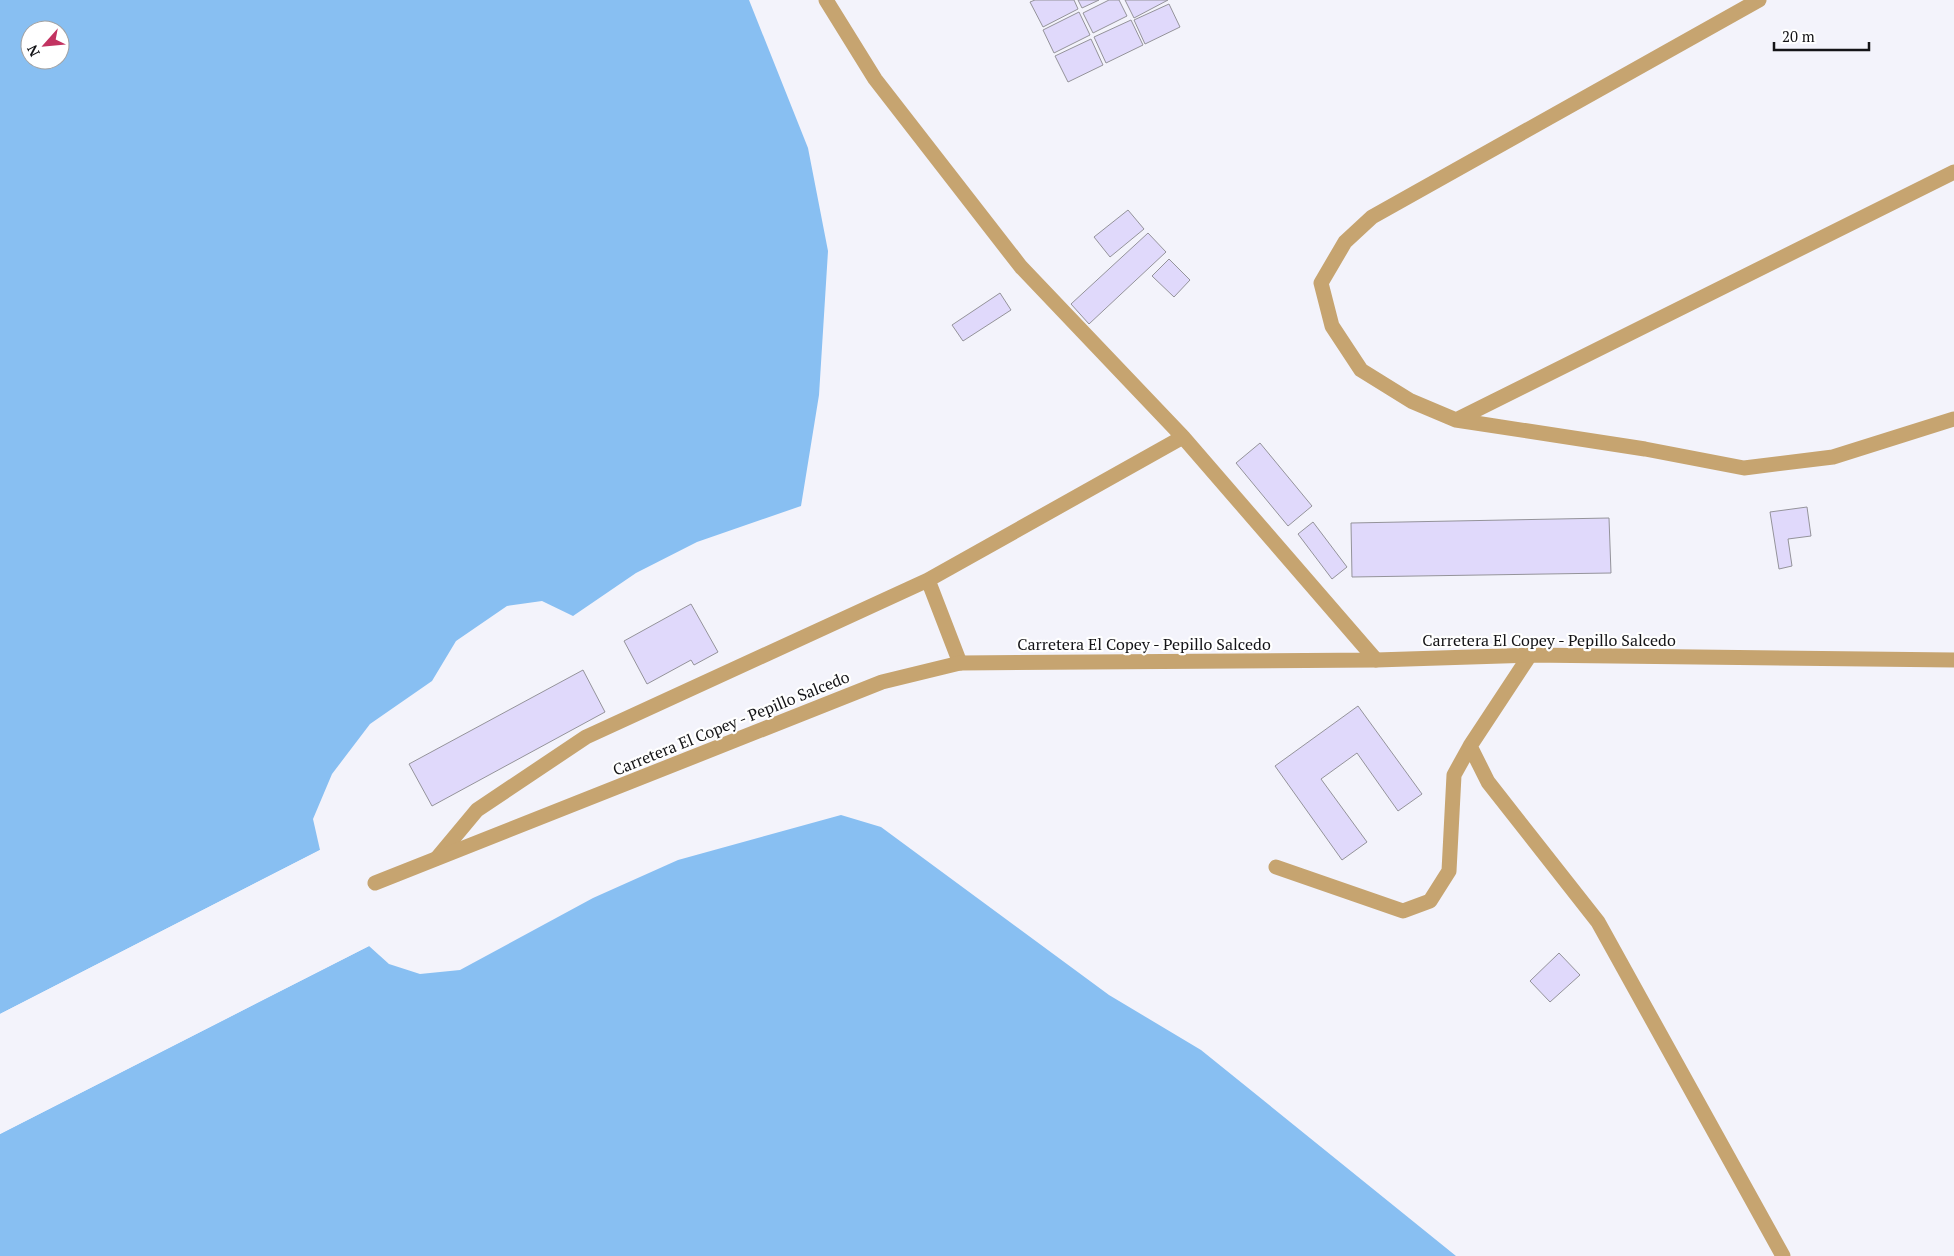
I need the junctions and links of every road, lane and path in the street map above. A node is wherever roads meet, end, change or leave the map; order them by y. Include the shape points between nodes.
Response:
1 (826, 0) edge
2 (1759, 0) edge
3 (1954, 172) edge
4 (1954, 419) edge
5 (1456, 420) junction
6 (1183, 437) junction
7 (928, 580) junction
8 (1530, 655) junction
9 (1376, 660) junction
10 (1954, 660) edge
11 (960, 663) junction
12 (1470, 746) junction
13 (437, 858) junction
14 (1276, 867) dead end
15 (375, 884) dead end
16 (1783, 1256) edge

1 - 6 street via 875,78 1021,267
2 - 5 street via 1372,217 1345,242 1321,283 1332,326 1360,370 1411,401
3 - 5 street
4 - 5 street via 1833,457 1744,468
6 - 7 street
6 - 9 street
7 - 11 street
7 - 13 street via 586,737 477,810
8 - 9 street, Carretera El Copey - Pepillo Salcedo
8 - 10 street, Carretera El Copey - Pepillo Salcedo
8 - 12 street
9 - 11 street, Carretera El Copey - Pepillo Salcedo
11 - 13 street, Carretera El Copey - Pepillo Salcedo via 882,682
12 - 14 street via 1454,775 1449,871 1430,901 1403,911
12 - 16 street via 1488,782 1598,922
13 - 15 street, Carretera El Copey - Pepillo Salcedo

